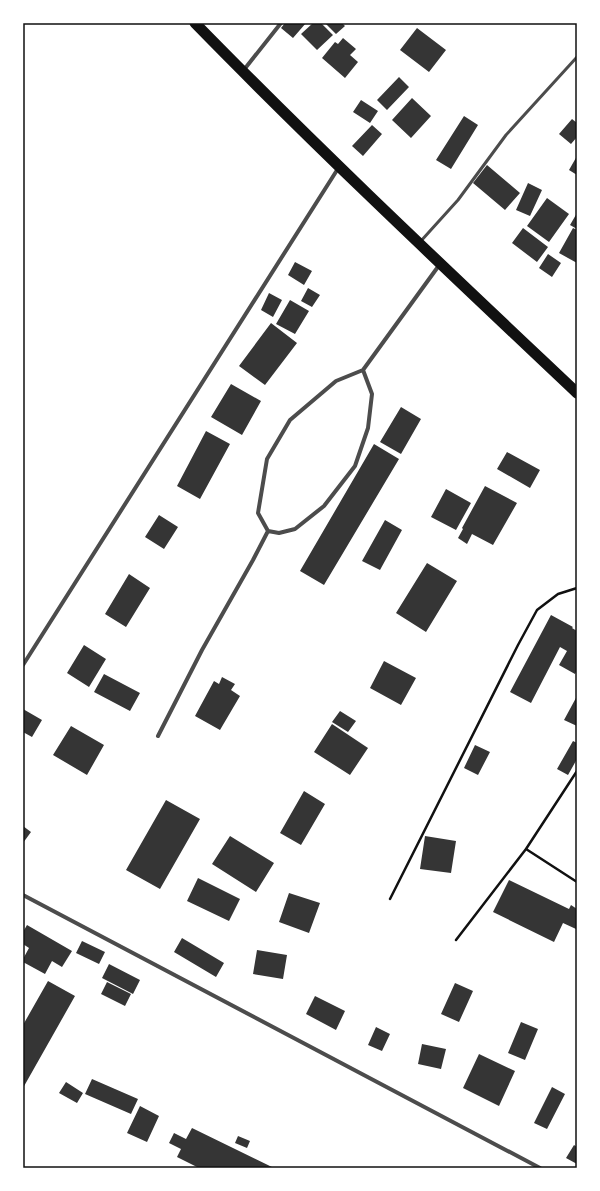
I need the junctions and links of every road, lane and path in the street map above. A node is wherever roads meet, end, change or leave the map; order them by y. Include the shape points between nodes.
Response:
1 (195, 23) edge
2 (281, 23) edge
3 (577, 57) edge
4 (242, 71) junction
5 (339, 166) junction
6 (418, 243) junction
7 (440, 264) junction
8 (363, 370) junction
9 (577, 393) edge
10 (268, 531) junction
11 (577, 588) edge
12 (23, 665) edge
13 (158, 736) dead end
14 (577, 771) edge
15 (526, 849) junction
16 (577, 882) edge
17 (23, 895) edge
18 (390, 899) dead end
19 (456, 940) dead end
20 (540, 1168) edge

1 - 4 highway
2 - 4 street
3 - 6 lane via 506,135 458,200
4 - 5 highway
5 - 6 highway
5 - 12 street
6 - 7 highway
7 - 8 street
7 - 9 highway
8 - 10 street via 336,382 290,420 267,459 258,513
8 - 10 street via 372,394 368,428 355,466 324,506 295,529 279,533
10 - 13 street
11 - 18 path via 558,594 537,610
14 - 15 path
15 - 16 path
15 - 19 path
17 - 20 street

